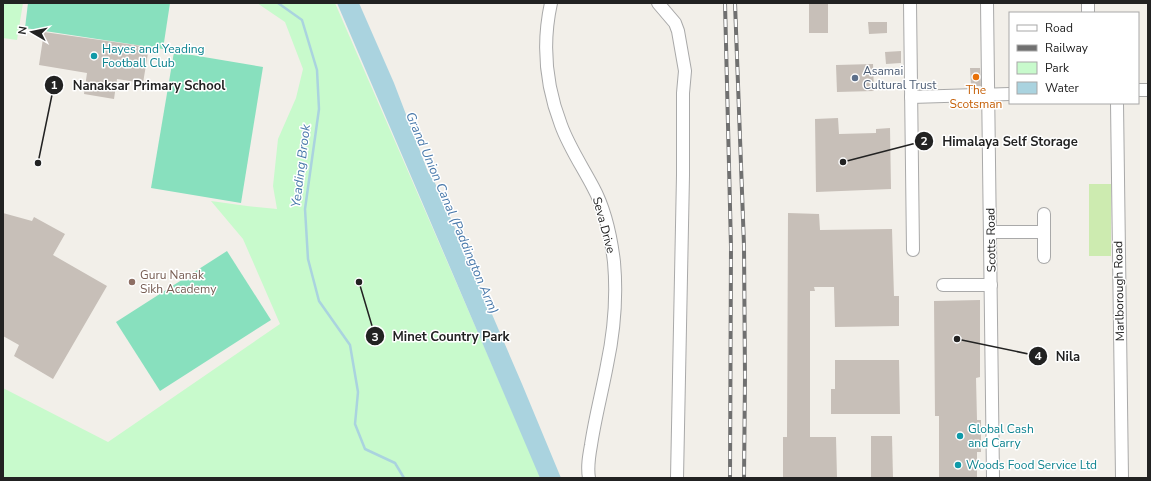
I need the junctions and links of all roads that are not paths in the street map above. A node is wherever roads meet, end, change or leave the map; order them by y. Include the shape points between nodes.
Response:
1 (551, 3) edge
2 (658, 3) edge
3 (910, 3) edge
4 (987, 3) edge
5 (989, 94) junction
6 (1009, 94) edge
7 (912, 97) junction
8 (1117, 104) edge
9 (1044, 214) dead end
10 (991, 232) junction
11 (1044, 232) junction
12 (913, 250) dead end
13 (1044, 257) dead end
14 (943, 285) dead end
15 (991, 285) junction
16 (589, 478) edge
17 (677, 478) edge
18 (993, 478) edge
19 (1122, 478) edge

1 - 16 street, Seva Drive via 546,45 551,92 561,126 599,201 610,236 614,262 611,341 592,435
2 - 17 street via 675,23 685,71
3 - 7 street
4 - 5 street, Scotts Road
5 - 6 street
5 - 7 street
5 - 10 street, Scotts Road
7 - 12 street
8 - 19 street, Marlborough Road
9 - 11 street
10 - 11 street
10 - 15 street, Scotts Road
11 - 13 street
14 - 15 street
15 - 18 street, Scotts Road

